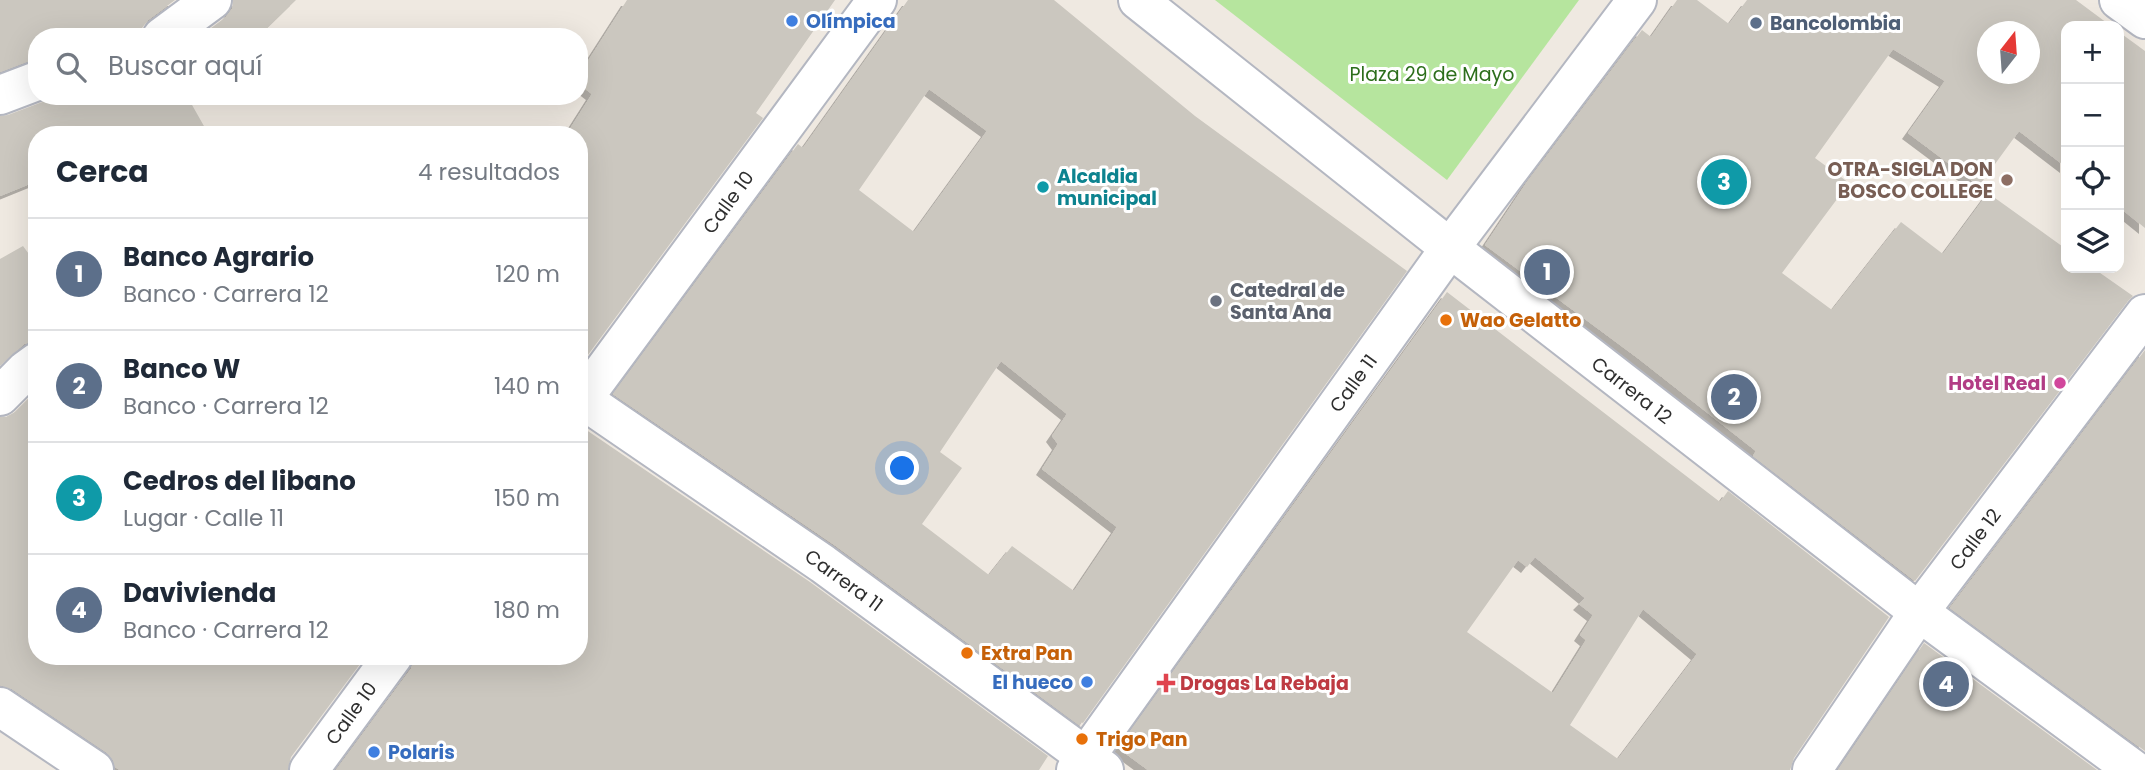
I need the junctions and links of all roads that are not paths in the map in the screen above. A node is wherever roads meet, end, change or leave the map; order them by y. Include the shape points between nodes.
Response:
1 (212, 0) edge
2 (877, 0) edge
3 (1138, 0) edge
4 (1637, 0) edge
5 (2119, 0) edge
6 (2145, 19) edge
7 (174, 28) edge
8 (28, 84) edge
9 (0, 95) edge
10 (1450, 248) junction
11 (2145, 314) edge
12 (28, 370) edge
13 (588, 391) edge
14 (0, 396) edge
15 (588, 405) edge
16 (1919, 612) junction
17 (386, 665) edge
18 (0, 707) edge
19 (1088, 766) edge
20 (94, 770) edge
21 (309, 770) edge
22 (1812, 770) edge
23 (2134, 770) edge

1 - 7 street
2 - 13 street, Calle 10
3 - 10 street, Carrera 12
4 - 10 street, Calle 11
5 - 6 street
8 - 9 street
10 - 16 street, Carrera 12
10 - 19 street, Calle 11
11 - 16 street, Calle 12
12 - 14 street
15 - 19 street, Carrera 11 via 823,564
16 - 22 street, Calle 12
16 - 23 street, Carrera 12
17 - 21 street, Calle 10
18 - 20 street

